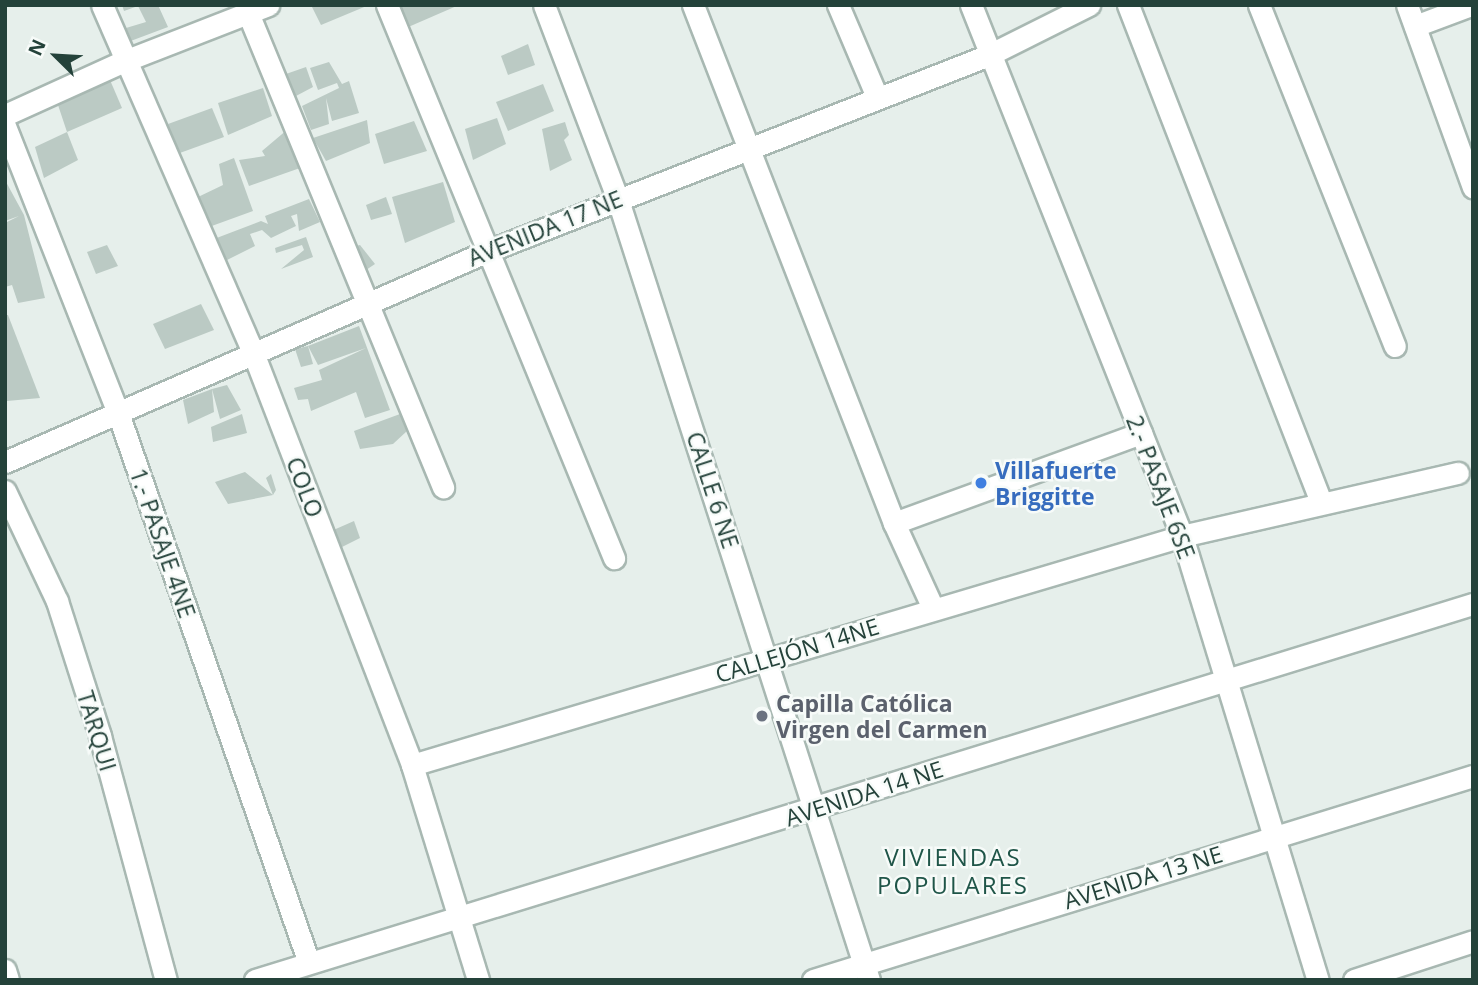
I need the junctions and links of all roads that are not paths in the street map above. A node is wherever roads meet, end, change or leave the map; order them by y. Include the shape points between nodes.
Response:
1 (102, 5) edge
2 (268, 5) edge
3 (387, 5) edge
4 (544, 5) edge
5 (694, 5) edge
6 (838, 5) edge
7 (971, 5) edge
8 (1089, 5) edge
9 (1128, 5) edge
10 (1259, 5) edge
11 (1407, 5) edge
12 (1471, 5) edge
13 (248, 13) junction
14 (1415, 26) junction
15 (989, 55) junction
16 (122, 62) junction
17 (877, 97) junction
18 (5, 115) edge
19 (5, 126) edge
20 (749, 150) junction
21 (1468, 150) edge
22 (1473, 187) edge
23 (617, 197) junction
24 (488, 251) junction
25 (365, 305) junction
26 (1395, 346) dead end
27 (254, 355) junction
28 (118, 413) junction
29 (1141, 433) junction
30 (5, 462) edge
31 (1458, 473) dead end
32 (443, 487) dead end
33 (5, 491) edge
34 (1321, 502) junction
35 (894, 523) junction
36 (1182, 536) junction
37 (614, 558) dead end
38 (1473, 604) edge
39 (933, 608) junction
40 (769, 659) junction
41 (1229, 676) junction
42 (412, 765) junction
43 (1473, 776) edge
44 (817, 808) junction
45 (1276, 836) junction
46 (458, 918) junction
47 (1473, 941) edge
48 (309, 963) junction
49 (5, 970) edge
50 (866, 972) edge
51 (8, 980) edge
52 (166, 980) edge
53 (255, 980) edge
54 (478, 980) edge
55 (813, 980) edge
56 (1318, 980) edge
57 (1354, 980) edge

1 - 16 street, COLO
2 - 13 street
3 - 24 street
4 - 23 street, CALLE 6 NE
5 - 20 street
6 - 17 street
7 - 15 street, 2.- PASAJE 6SE
8 - 15 street, AVENIDA 17 NE
9 - 34 street
10 - 26 street
11 - 14 street
12 - 14 street
13 - 16 street
13 - 25 street
14 - 21 street
15 - 17 street, AVENIDA 17 NE
15 - 29 street, 2.- PASAJE 6SE
16 - 18 street
16 - 27 street, COLO
17 - 20 street, AVENIDA 17 NE
19 - 28 street, 1.- PASAJE 4NE
20 - 23 street, AVENIDA 17 NE
20 - 35 street
21 - 22 street
23 - 24 street, AVENIDA 17 NE
23 - 40 street, CALLE 6 NE
24 - 25 street, AVENIDA 17 NE
24 - 37 street
25 - 27 street, AVENIDA 17 NE
25 - 32 street
27 - 28 street, AVENIDA 17 NE
27 - 42 street, COLO
28 - 30 street, AVENIDA 17 NE
28 - 48 street, 1.- PASAJE 4NE
29 - 35 street
29 - 36 street, 2.- PASAJE 6SE
31 - 34 street, CALLEJÓN 14NE
33 - 52 street, TARQUI via 61,614
34 - 36 street, CALLEJÓN 14NE
35 - 39 street
36 - 39 street, CALLEJÓN 14NE
36 - 41 street, 2.- PASAJE 6SE
38 - 41 street, AVENIDA 14 NE
39 - 40 street, CALLEJÓN 14NE
40 - 42 street, CALLEJÓN 14NE
40 - 44 street, CALLE 6 NE
41 - 44 street, AVENIDA 14 NE
41 - 45 street, 2.- PASAJE 6SE
42 - 46 street, COLO
43 - 45 street, AVENIDA 13 NE
44 - 46 street, AVENIDA 14 NE
44 - 50 street, CALLE 6 NE
45 - 50 street, AVENIDA 13 NE
45 - 56 street, 2.- PASAJE 6SE
46 - 48 street, AVENIDA 14 NE
46 - 54 street, COLO
47 - 57 street
48 - 53 street, AVENIDA 14 NE
49 - 51 street
50 - 55 street, AVENIDA 13 NE

